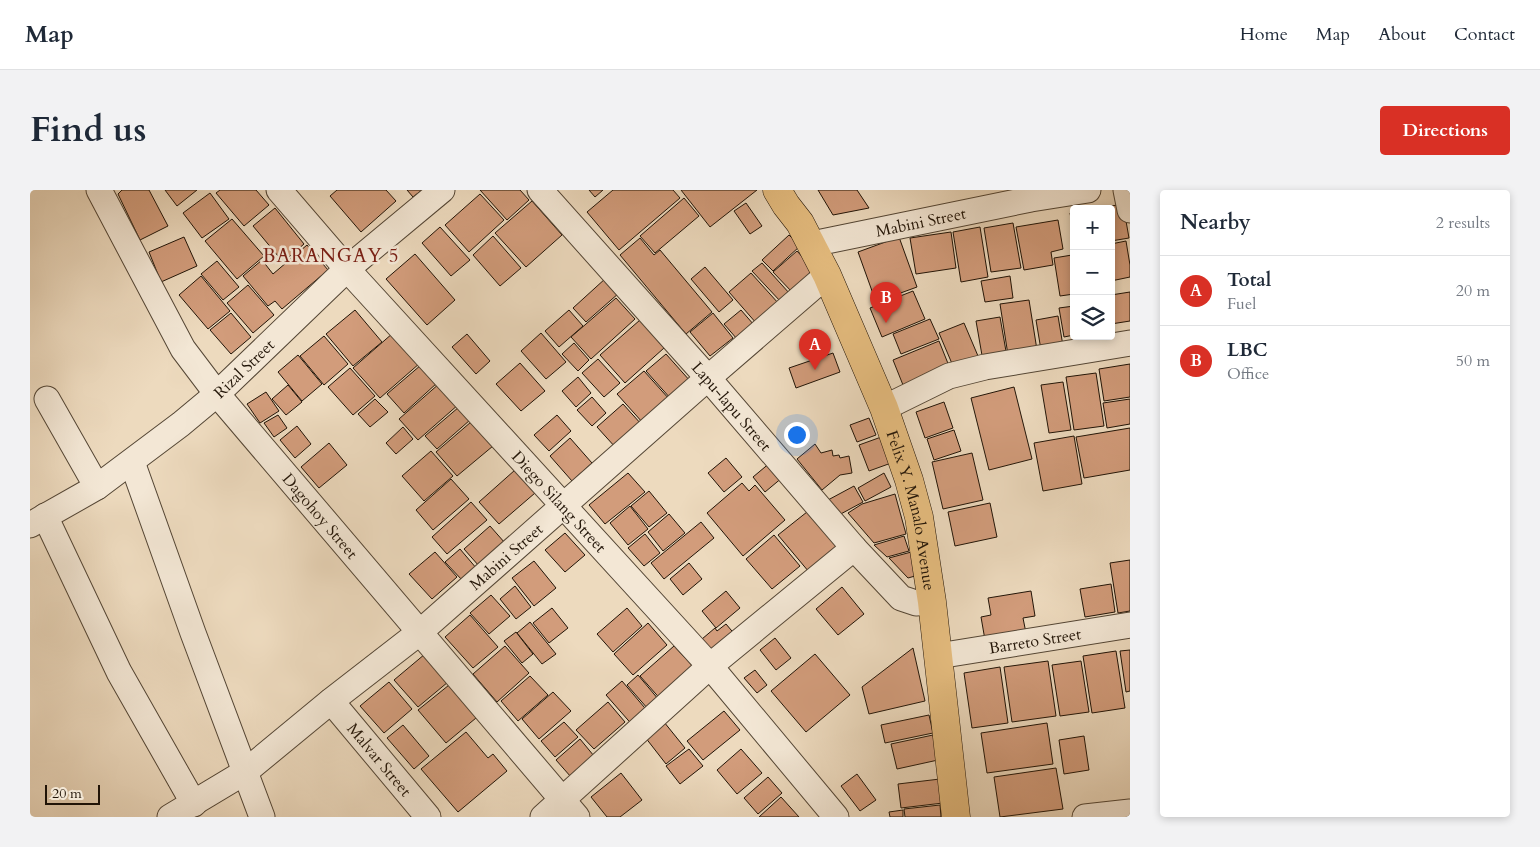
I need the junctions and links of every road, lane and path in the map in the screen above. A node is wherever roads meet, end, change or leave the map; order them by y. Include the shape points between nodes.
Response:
1 (99, 190) edge
2 (279, 190) edge
3 (442, 190) edge
4 (540, 190) edge
5 (777, 190) edge
6 (792, 190) edge
7 (1088, 190) edge
8 (1126, 190) edge
9 (1028, 194) edge
10 (1130, 210) edge
11 (806, 233) junction
12 (347, 269) junction
13 (827, 275) junction
14 (1130, 343) edge
15 (708, 378) junction
16 (217, 394) junction
17 (47, 399) dead end
18 (884, 408) junction
19 (132, 462) junction
20 (97, 487) junction
21 (564, 506) junction
22 (38, 520) edge
23 (854, 548) junction
24 (932, 602) junction
25 (1130, 625) edge
26 (420, 632) junction
27 (938, 656) junction
28 (710, 666) junction
29 (331, 702) junction
30 (245, 772) junction
31 (194, 804) junction
32 (570, 808) edge
33 (1130, 812) edge
34 (170, 817) edge
35 (262, 817) edge
36 (428, 817) edge
37 (543, 817) edge
38 (836, 817) edge
39 (956, 817) edge
40 (1086, 817) edge

1 - 16 street, Dagohoy Street via 183,349
2 - 12 street, Diego Silang Street
3 - 12 street, Rizal Street
4 - 15 street, Lapu-lapu Street
5 - 11 main road, Felix Y. Manalo Avenue
6 - 11 main road, Felix Y. Manalo Avenue
7 - 9 street, Mabini Street
8 - 10 street
9 - 11 street, Mabini Street
11 - 13 main road, Felix Y. Manalo Avenue
12 - 16 street, Rizal Street
12 - 21 street, Diego Silang Street
13 - 15 street, Mabini Street
13 - 18 main road, Felix Y. Manalo Avenue
14 - 18 street via 985,367 950,376
15 - 21 street, Mabini Street
15 - 23 street, Lapu-lapu Street
16 - 19 street, Rizal Street
16 - 26 street, Dagohoy Street
17 - 20 street
18 - 24 main road, Felix Y. Manalo Avenue via 919,517
19 - 20 street, Rizal Street
19 - 30 street
20 - 22 street, Rizal Street
21 - 26 street, Mabini Street
21 - 28 street, Diego Silang Street
22 - 31 street
23 - 24 street, Lapu-lapu Street via 901,598 916,603
23 - 28 street
24 - 27 main road, Felix Y. Manalo Avenue
25 - 27 street, Barreto Street
26 - 29 street, Mabini Street
26 - 32 street, Dagohoy Street
27 - 39 main road, Felix Y. Manalo Avenue
28 - 32 street
28 - 38 street, Diego Silang Street
29 - 30 street, Mabini Street
29 - 36 street, Malvar Street
30 - 31 street, Mabini Street
30 - 35 street
31 - 34 street, Mabini Street
32 - 37 street
33 - 40 street

